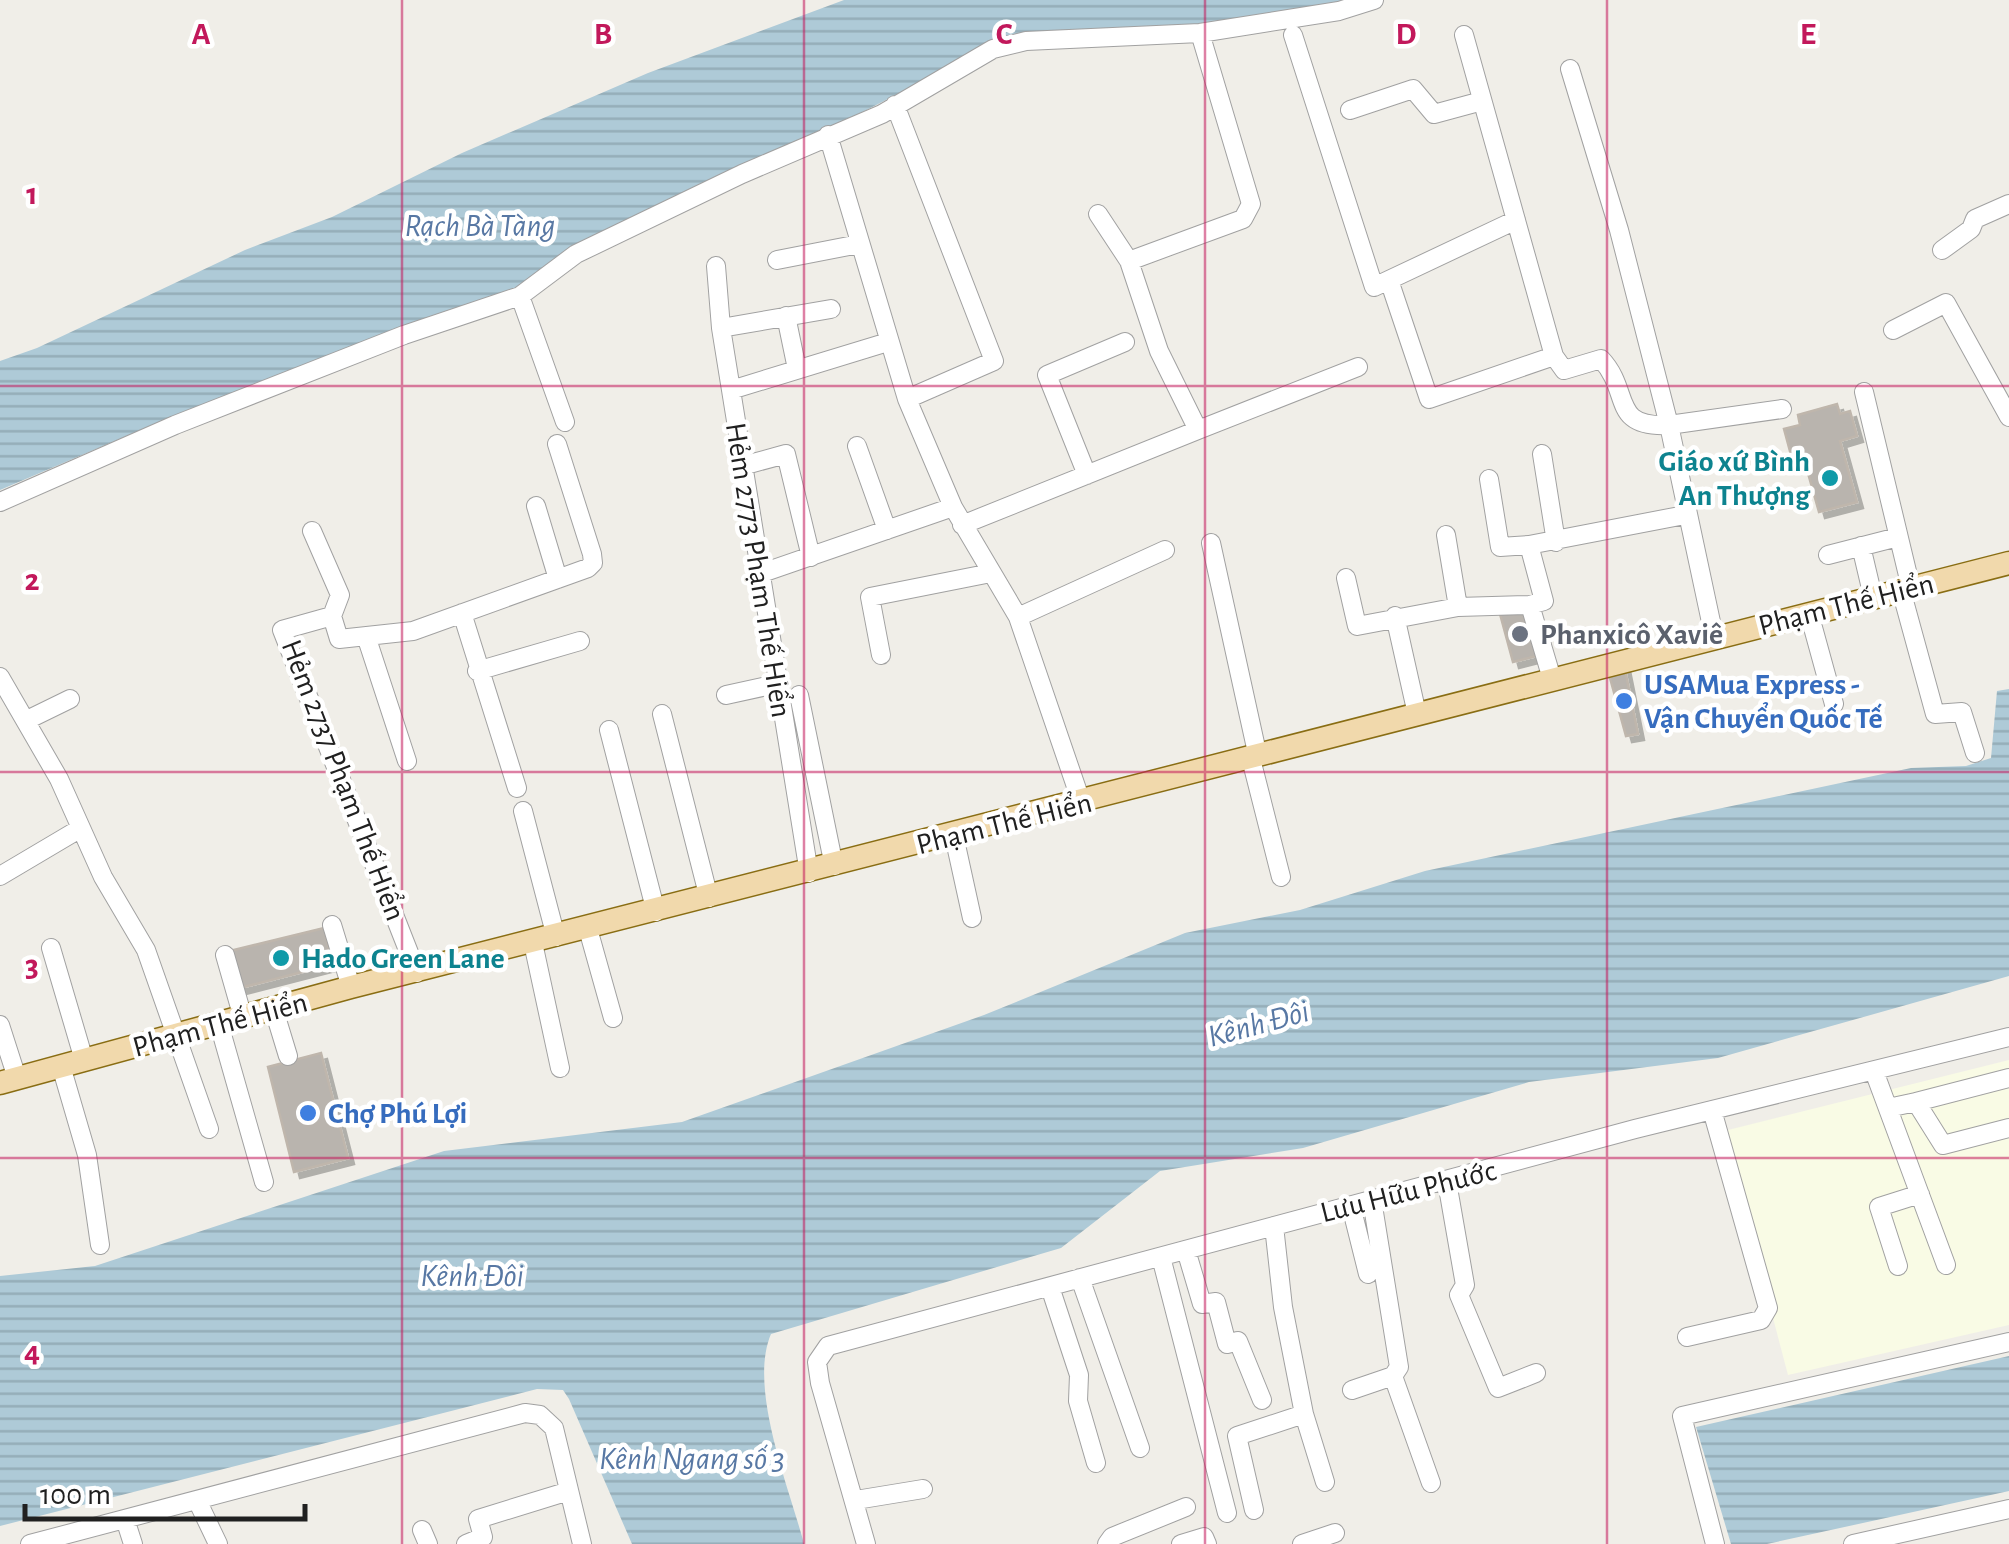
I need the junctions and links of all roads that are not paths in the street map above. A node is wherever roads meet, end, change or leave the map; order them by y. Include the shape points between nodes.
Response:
1 (1374, 0) edge
2 (1200, 34) junction
3 (1464, 35) dead end
4 (1293, 36) dead end
5 (1570, 69) dead end
6 (1482, 101) junction
7 (895, 105) junction
8 (1350, 110) dead end
9 (828, 136) junction
10 (2009, 204) edge
11 (1098, 214) dead end
12 (1516, 220) junction
13 (859, 244) junction
14 (1942, 250) dead end
15 (778, 260) dead end
16 (1130, 261) junction
17 (716, 266) dead end
18 (1389, 280) junction
19 (520, 296) junction
20 (831, 309) dead end
21 (786, 316) junction
22 (721, 328) junction
23 (1893, 330) dead end
24 (888, 342) junction
25 (1125, 342) dead end
26 (1554, 356) junction
27 (1358, 367) dead end
28 (797, 369) junction
29 (731, 390) junction
30 (1864, 392) dead end
31 (907, 398) junction
32 (1782, 409) dead end
33 (2009, 416) edge
34 (564, 422) dead end
35 (1669, 426) junction
36 (1198, 430) junction
37 (557, 444) dead end
38 (857, 446) dead end
39 (1542, 454) dead end
40 (742, 466) junction
41 (1088, 475) junction
42 (1488, 479) dead end
43 (0, 502) edge
44 (536, 506) dead end
45 (952, 507) junction
46 (1685, 515) junction
47 (962, 525) junction
48 (887, 530) junction
49 (312, 531) dead end
50 (1446, 535) dead end
51 (1898, 536) junction
52 (1211, 542) dead end
53 (1556, 542) junction
54 (1529, 545) junction
55 (1861, 546) junction
56 (1165, 550) dead end
57 (1828, 555) dead end
58 (810, 557) junction
59 (2009, 563) edge
60 (991, 573) junction
61 (759, 574) junction
62 (1346, 578) dead end
63 (558, 579) junction
64 (1906, 589) junction
65 (1873, 597) junction
66 (1530, 605) junction
67 (1458, 607) junction
68 (462, 613) junction
69 (1809, 613) junction
70 (332, 616) junction
71 (1395, 616) junction
72 (1018, 617) junction
73 (366, 636) junction
74 (1714, 636) junction
75 (580, 642) dead end
76 (881, 655) dead end
77 (477, 671) junction
78 (0, 678) edge
79 (1552, 679) junction
80 (776, 684) junction
81 (726, 694) dead end
82 (800, 695) dead end
83 (70, 698) dead end
84 (1834, 704) dead end
85 (662, 714) dead end
86 (1417, 714) junction
87 (27, 720) junction
88 (610, 730) dead end
89 (1975, 753) dead end
90 (1254, 758) junction
91 (407, 761) dead end
92 (517, 788) dead end
93 (1082, 804) junction
94 (523, 811) dead end
95 (81, 828) junction
96 (954, 836) junction
97 (834, 866) junction
98 (809, 873) junction
99 (0, 876) edge
100 (1281, 877) dead end
101 (710, 898) junction
102 (656, 912) junction
103 (972, 918) dead end
104 (332, 925) dead end
105 (588, 929) junction
106 (544, 940) junction
107 (51, 948) dead end
108 (225, 954) dead end
109 (417, 973) junction
110 (351, 988) junction
111 (274, 1010) junction
112 (243, 1018) junction
113 (613, 1018) dead end
114 (219, 1024) junction
115 (0, 1025) edge
116 (180, 1035) junction
117 (2009, 1037) edge
118 (288, 1056) dead end
119 (84, 1060) junction
120 (61, 1066) junction
121 (560, 1068) dead end
122 (1874, 1070) junction
123 (2009, 1078) edge
124 (8, 1081) edge
125 (1916, 1102) junction
126 (1888, 1108) junction
127 (1712, 1110) junction
128 (2009, 1128) edge
129 (209, 1129) dead end
130 (264, 1182) dead end
131 (1446, 1182) junction
132 (1920, 1194) junction
133 (1372, 1200) junction
134 (1351, 1206) junction
135 (1274, 1226) junction
136 (100, 1245) dead end
137 (1186, 1250) junction
138 (1160, 1256) junction
139 (1898, 1266) dead end
140 (1946, 1266) dead end
141 (1368, 1274) dead end
142 (1080, 1278) junction
143 (1050, 1286) junction
144 (1687, 1337) dead end
145 (2009, 1342) edge
146 (1536, 1372) dead end
147 (1394, 1376) junction
148 (1352, 1390) dead end
149 (1262, 1400) dead end
150 (1304, 1414) junction
151 (1140, 1448) dead end
152 (1096, 1463) dead end
153 (1325, 1482) dead end
154 (1431, 1482) dead end
155 (922, 1489) dead end
156 (570, 1492) junction
157 (197, 1500) junction
158 (856, 1500) junction
159 (1186, 1507) dead end
160 (2009, 1509) edge
161 (1254, 1510) dead end
162 (1227, 1513) dead end
163 (124, 1519) junction
164 (1334, 1533) dead end
165 (56, 1541) edge
166 (30, 1544) edge
167 (134, 1544) edge
168 (218, 1544) edge
169 (466, 1544) edge
170 (582, 1544) edge
171 (866, 1544) edge
172 (1107, 1544) edge
173 (1181, 1544) edge
174 (1207, 1544) edge
175 (1302, 1544) edge
176 (1715, 1544) edge
177 (1853, 1544) edge

1 - 2 street
2 - 7 street via 992,49
2 - 16 street via 1251,204 1243,219
3 - 6 street
4 - 18 street via 1374,287
5 - 35 street
6 - 8 street via 1434,114 1413,89
6 - 12 street
7 - 9 street
7 - 31 street via 994,361
9 - 13 street
9 - 19 street via 576,254
10 - 14 street via 1975,218 1971,229
11 - 16 street
12 - 18 street
12 - 26 street
13 - 15 street
13 - 24 street
16 - 36 street via 1159,350
17 - 22 street, Hẻm 2773 Phạm Thế Hiển
18 - 26 street via 1429,399
19 - 34 street
19 - 43 street via 175,425
20 - 21 street
21 - 22 street
21 - 28 street
22 - 29 street, Hẻm 2773 Phạm Thế Hiển
23 - 33 street via 1946,303
24 - 28 street
24 - 31 street
25 - 41 street via 1047,375
26 - 35 street via 1564,370 1601,360 1632,420 1642,427
27 - 36 street
28 - 29 street
29 - 40 street, Hẻm 2773 Phạm Thế Hiển
30 - 51 street
31 - 45 street
32 - 35 street
35 - 46 street
36 - 41 street
37 - 63 street via 593,563
38 - 48 street
39 - 53 street
40 - 58 street via 786,454
40 - 61 street, Hẻm 2773 Phạm Thế Hiển
41 - 47 street
42 - 54 street via 1500,547
44 - 63 street
45 - 47 street
45 - 48 street
46 - 53 street
46 - 74 street
47 - 60 street
48 - 58 street
49 - 70 street via 340,596
50 - 67 street
51 - 55 street
51 - 64 street
52 - 90 street
53 - 54 street
54 - 66 street via 1544,601
55 - 57 street
55 - 65 street
56 - 72 street
58 - 61 street
59 - 64 main road, Phạm Thế Hiển
60 - 72 street
60 - 76 street via 870,596
61 - 80 street, Hẻm 2773 Phạm Thế Hiển
62 - 71 street via 1357,626
63 - 68 street
64 - 65 main road, Phạm Thế Hiển
64 - 89 street via 1935,714 1962,712
65 - 69 main road, Phạm Thế Hiển
66 - 67 street
66 - 79 street
67 - 71 street
68 - 73 street via 413,632
68 - 77 street
69 - 74 main road, Phạm Thế Hiển
69 - 84 street
70 - 73 street, Hẻm 2737 Phạm Thế Hiển via 339,640
70 - 109 street, Hẻm 2737 Phạm Thế Hiển via 282,630
71 - 86 street
72 - 93 street
73 - 91 street
74 - 79 main road, Phạm Thế Hiển
75 - 77 street
77 - 92 street
78 - 87 street
79 - 86 main road, Phạm Thế Hiển
80 - 81 street
80 - 98 street, Hẻm 2773 Phạm Thế Hiển
82 - 97 street
83 - 87 street
85 - 101 street
86 - 90 main road, Phạm Thế Hiển
87 - 95 street
88 - 102 street
90 - 93 main road, Phạm Thế Hiển
90 - 100 street
93 - 96 main road, Phạm Thế Hiển
94 - 106 street
95 - 99 street
95 - 116 street via 146,950
96 - 97 main road, Phạm Thế Hiển
96 - 103 street
97 - 98 main road, Phạm Thế Hiển
98 - 101 main road, Phạm Thế Hiển
101 - 102 main road, Phạm Thế Hiển
102 - 105 main road, Phạm Thế Hiển
104 - 110 street
105 - 106 main road, Phạm Thế Hiển
105 - 113 street
106 - 109 main road, Phạm Thế Hiển
106 - 121 street
107 - 119 street
108 - 112 street
109 - 110 main road, Phạm Thế Hiển
110 - 111 main road, Phạm Thế Hiển
111 - 112 main road, Phạm Thế Hiển
111 - 118 street
112 - 114 main road, Phạm Thế Hiển
114 - 116 main road, Phạm Thế Hiển
114 - 130 street
115 - 124 street
116 - 119 main road, Phạm Thế Hiển
116 - 129 street
117 - 122 street, Lưu Hữu Phước
119 - 120 main road, Phạm Thế Hiển
120 - 124 main road, Phạm Thế Hiển
120 - 136 street via 87,1155
122 - 126 street
122 - 127 street, Lưu Hữu Phước
123 - 125 street
125 - 126 street
125 - 128 street via 1943,1145
126 - 132 street
127 - 131 street, Lưu Hữu Phước
127 - 144 street via 1768,1308 1761,1320
131 - 133 street, Lưu Hữu Phước
131 - 146 street via 1465,1285 1459,1295 1498,1388
132 - 139 street via 1878,1207
132 - 140 street
133 - 134 street, Lưu Hữu Phước
133 - 147 street via 1399,1367
134 - 135 street, Lưu Hữu Phước
134 - 141 street
135 - 137 street, Lưu Hữu Phước
135 - 150 street
137 - 138 street, Lưu Hữu Phước
137 - 149 street via 1202,1304 1216,1302 1227,1344 1238,1340
138 - 142 street, Lưu Hữu Phước
138 - 162 street
142 - 143 street, Lưu Hữu Phước
142 - 151 street
143 - 152 street via 1079,1375 1078,1401
143 - 158 street, Lưu Hữu Phước via 828,1346 817,1362 820,1384
145 - 176 street via 1682,1416
147 - 148 street
147 - 154 street
150 - 153 street
150 - 161 street via 1236,1436
155 - 158 street
156 - 157 street via 554,1428 540,1415 525,1413
156 - 169 street via 478,1519 483,1537
156 - 170 street
157 - 163 street
157 - 168 street
158 - 171 street
159 - 172 street
160 - 177 street
163 - 165 street
163 - 167 street
164 - 175 street
165 - 166 street
173 - 174 street via 1204,1537

